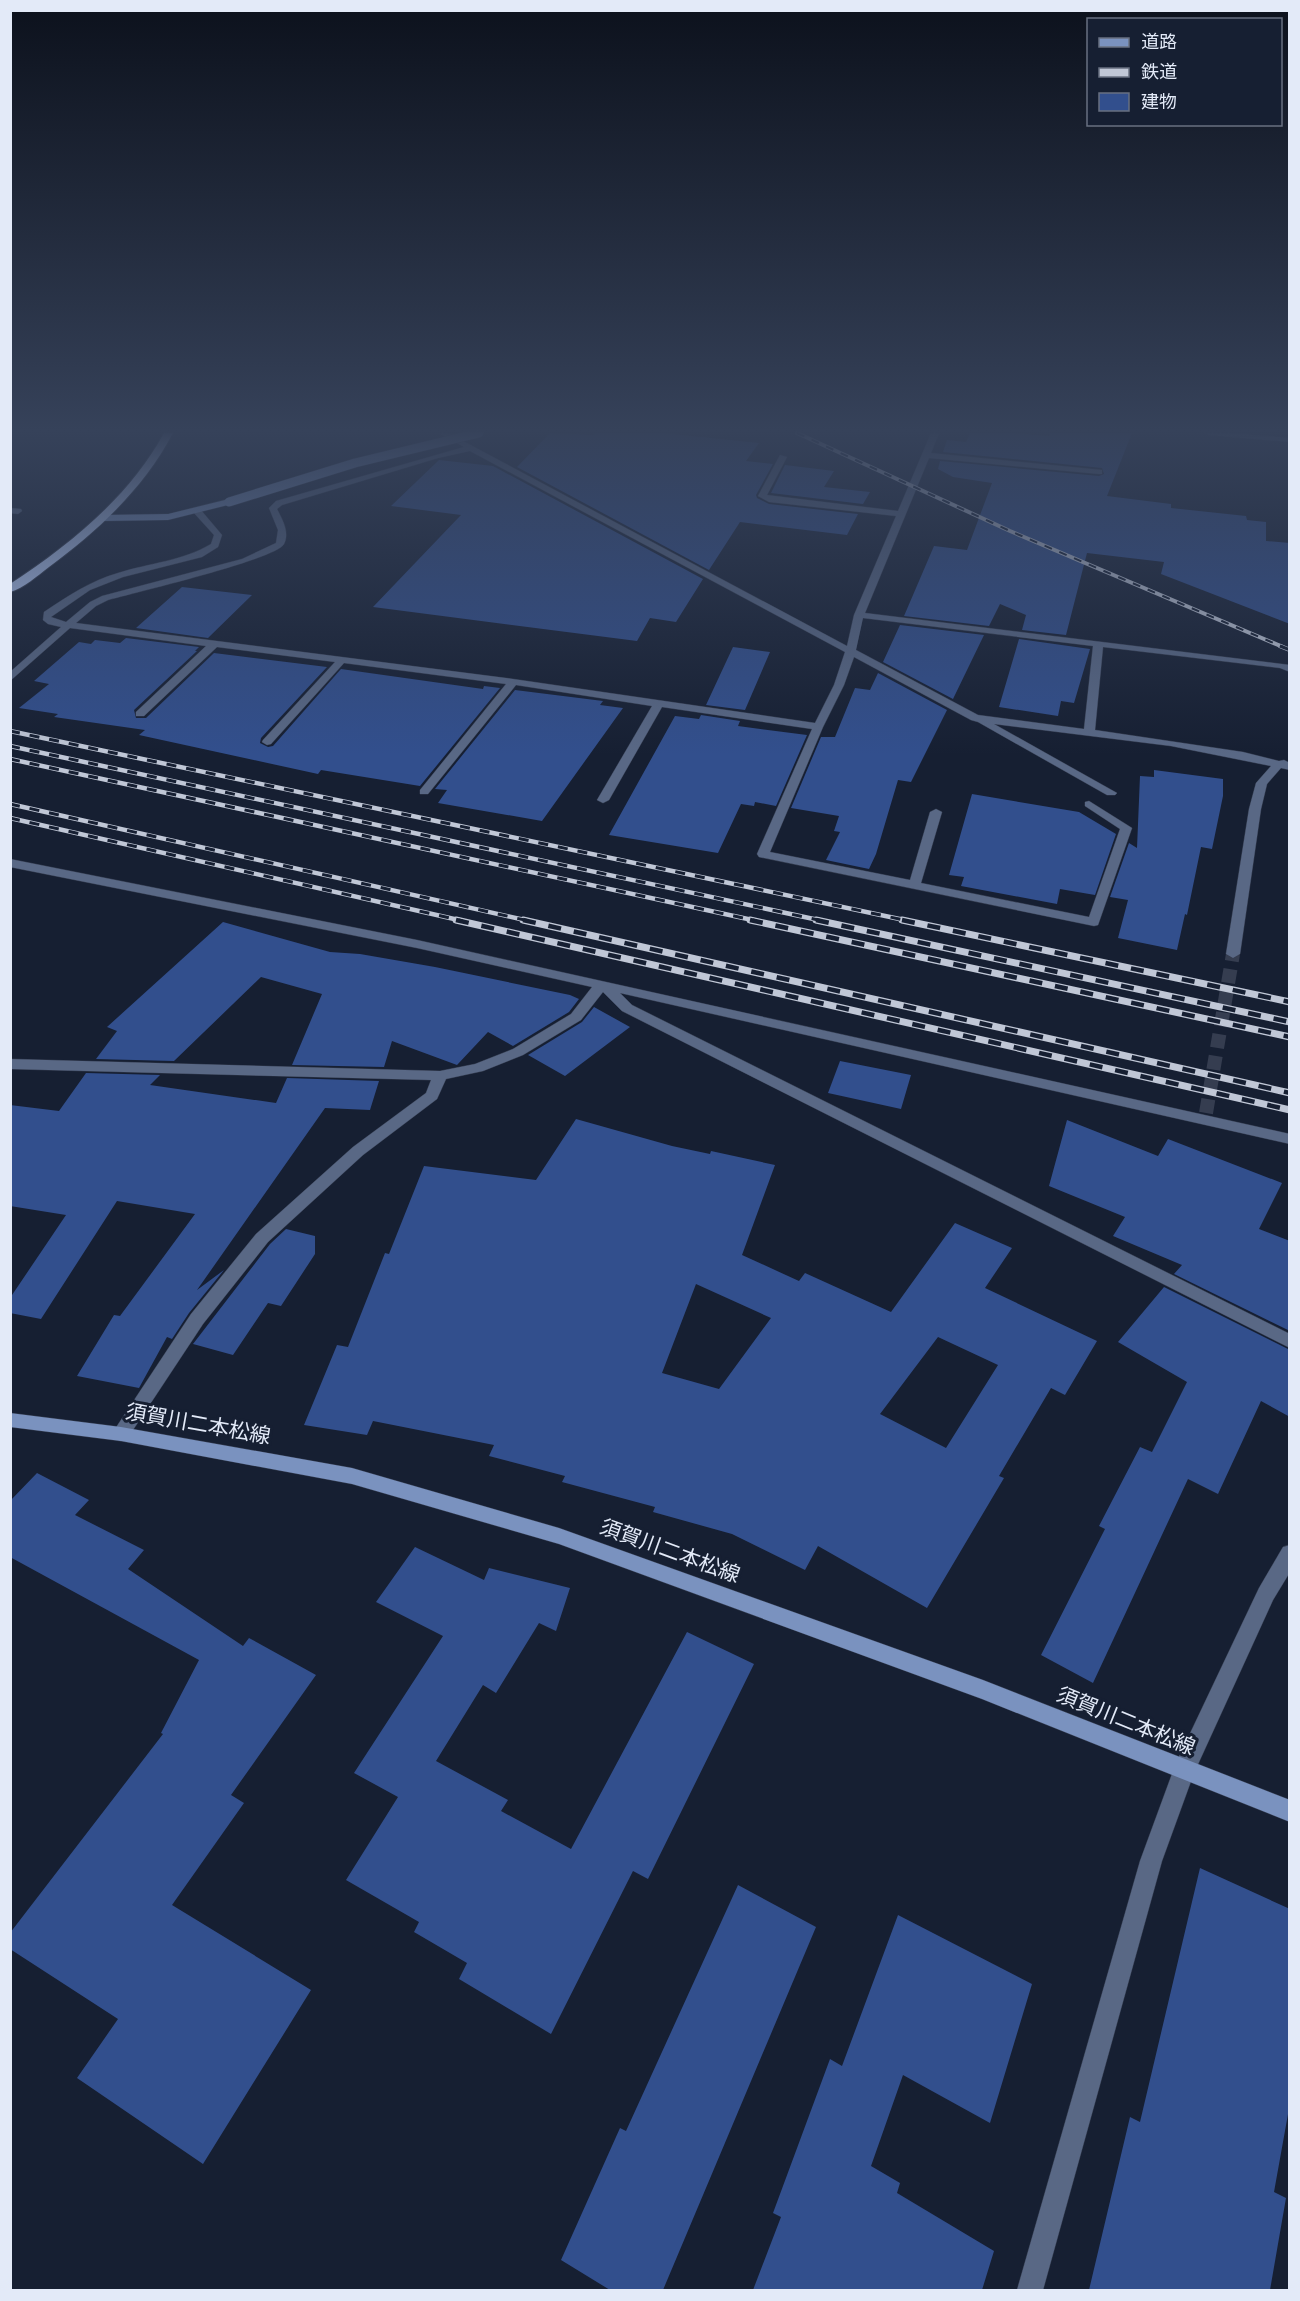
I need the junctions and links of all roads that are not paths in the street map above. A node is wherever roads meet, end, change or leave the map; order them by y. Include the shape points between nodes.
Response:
1 (75, 540) edge
2 (217, 540) edge
3 (281, 540) edge
4 (644, 540) edge
5 (889, 540) edge
6 (10, 589) edge
7 (859, 615) junction
8 (68, 625) junction
9 (214, 644) junction
10 (1098, 644) junction
11 (851, 651) junction
12 (342, 660) junction
13 (1290, 669) edge
14 (10, 678) edge
15 (513, 682) junction
16 (659, 703) junction
17 (140, 714) dead end
18 (975, 718) junction
19 (818, 727) junction
20 (1089, 732) junction
21 (267, 742) dead end
22 (1286, 764) edge
23 (424, 792) dead end
24 (1111, 793) dead end
25 (603, 801) dead end
26 (1089, 804) dead end
27 (936, 812) dead end
28 (10, 863) edge
29 (915, 884) junction
30 (1233, 954) tunnel mouth
31 (602, 984) junction
32 (10, 1064) edge
33 (440, 1076) junction
34 (1290, 1138) edge
35 (1290, 1342) edge
36 (10, 1420) edge
37 (121, 1434) junction
38 (1290, 1553) edge
39 (1184, 1770) junction
40 (1290, 1811) edge
41 (1030, 2290) edge

1 - 6 highway
2 - 8 street via 209,550 184,560 120,575 87,588 47,614 51,622
3 - 8 street via 274,549 245,561 112,596 93,604
4 - 11 street
5 - 7 street
7 - 10 street
7 - 11 street
8 - 9 street
8 - 14 street
9 - 12 street
9 - 17 street
10 - 13 street via 1283,665
10 - 20 street
11 - 18 street
11 - 19 street
12 - 15 street
12 - 21 street
15 - 16 street
15 - 23 street
16 - 19 street
16 - 25 street
18 - 20 street
18 - 24 street
19 - 29 street via 763,854
20 - 22 street
22 - 30 street via 1262,783
26 - 29 street via 1126,828 1094,922
27 - 29 street
28 - 31 street
31 - 33 street via 576,1017 518,1052 478,1068
31 - 34 street via 1073,1091 1206,1115
31 - 35 street via 627,1008
32 - 33 street
33 - 37 street via 432,1096 357,1151 262,1238 197,1319
36 - 37 main road, 須賀川二本松線
37 - 39 main road, 須賀川二本松線 via 352,1476 558,1536 983,1690
38 - 39 street via 1266,1594
39 - 40 main road, 須賀川二本松線
39 - 41 street via 1151,1861

